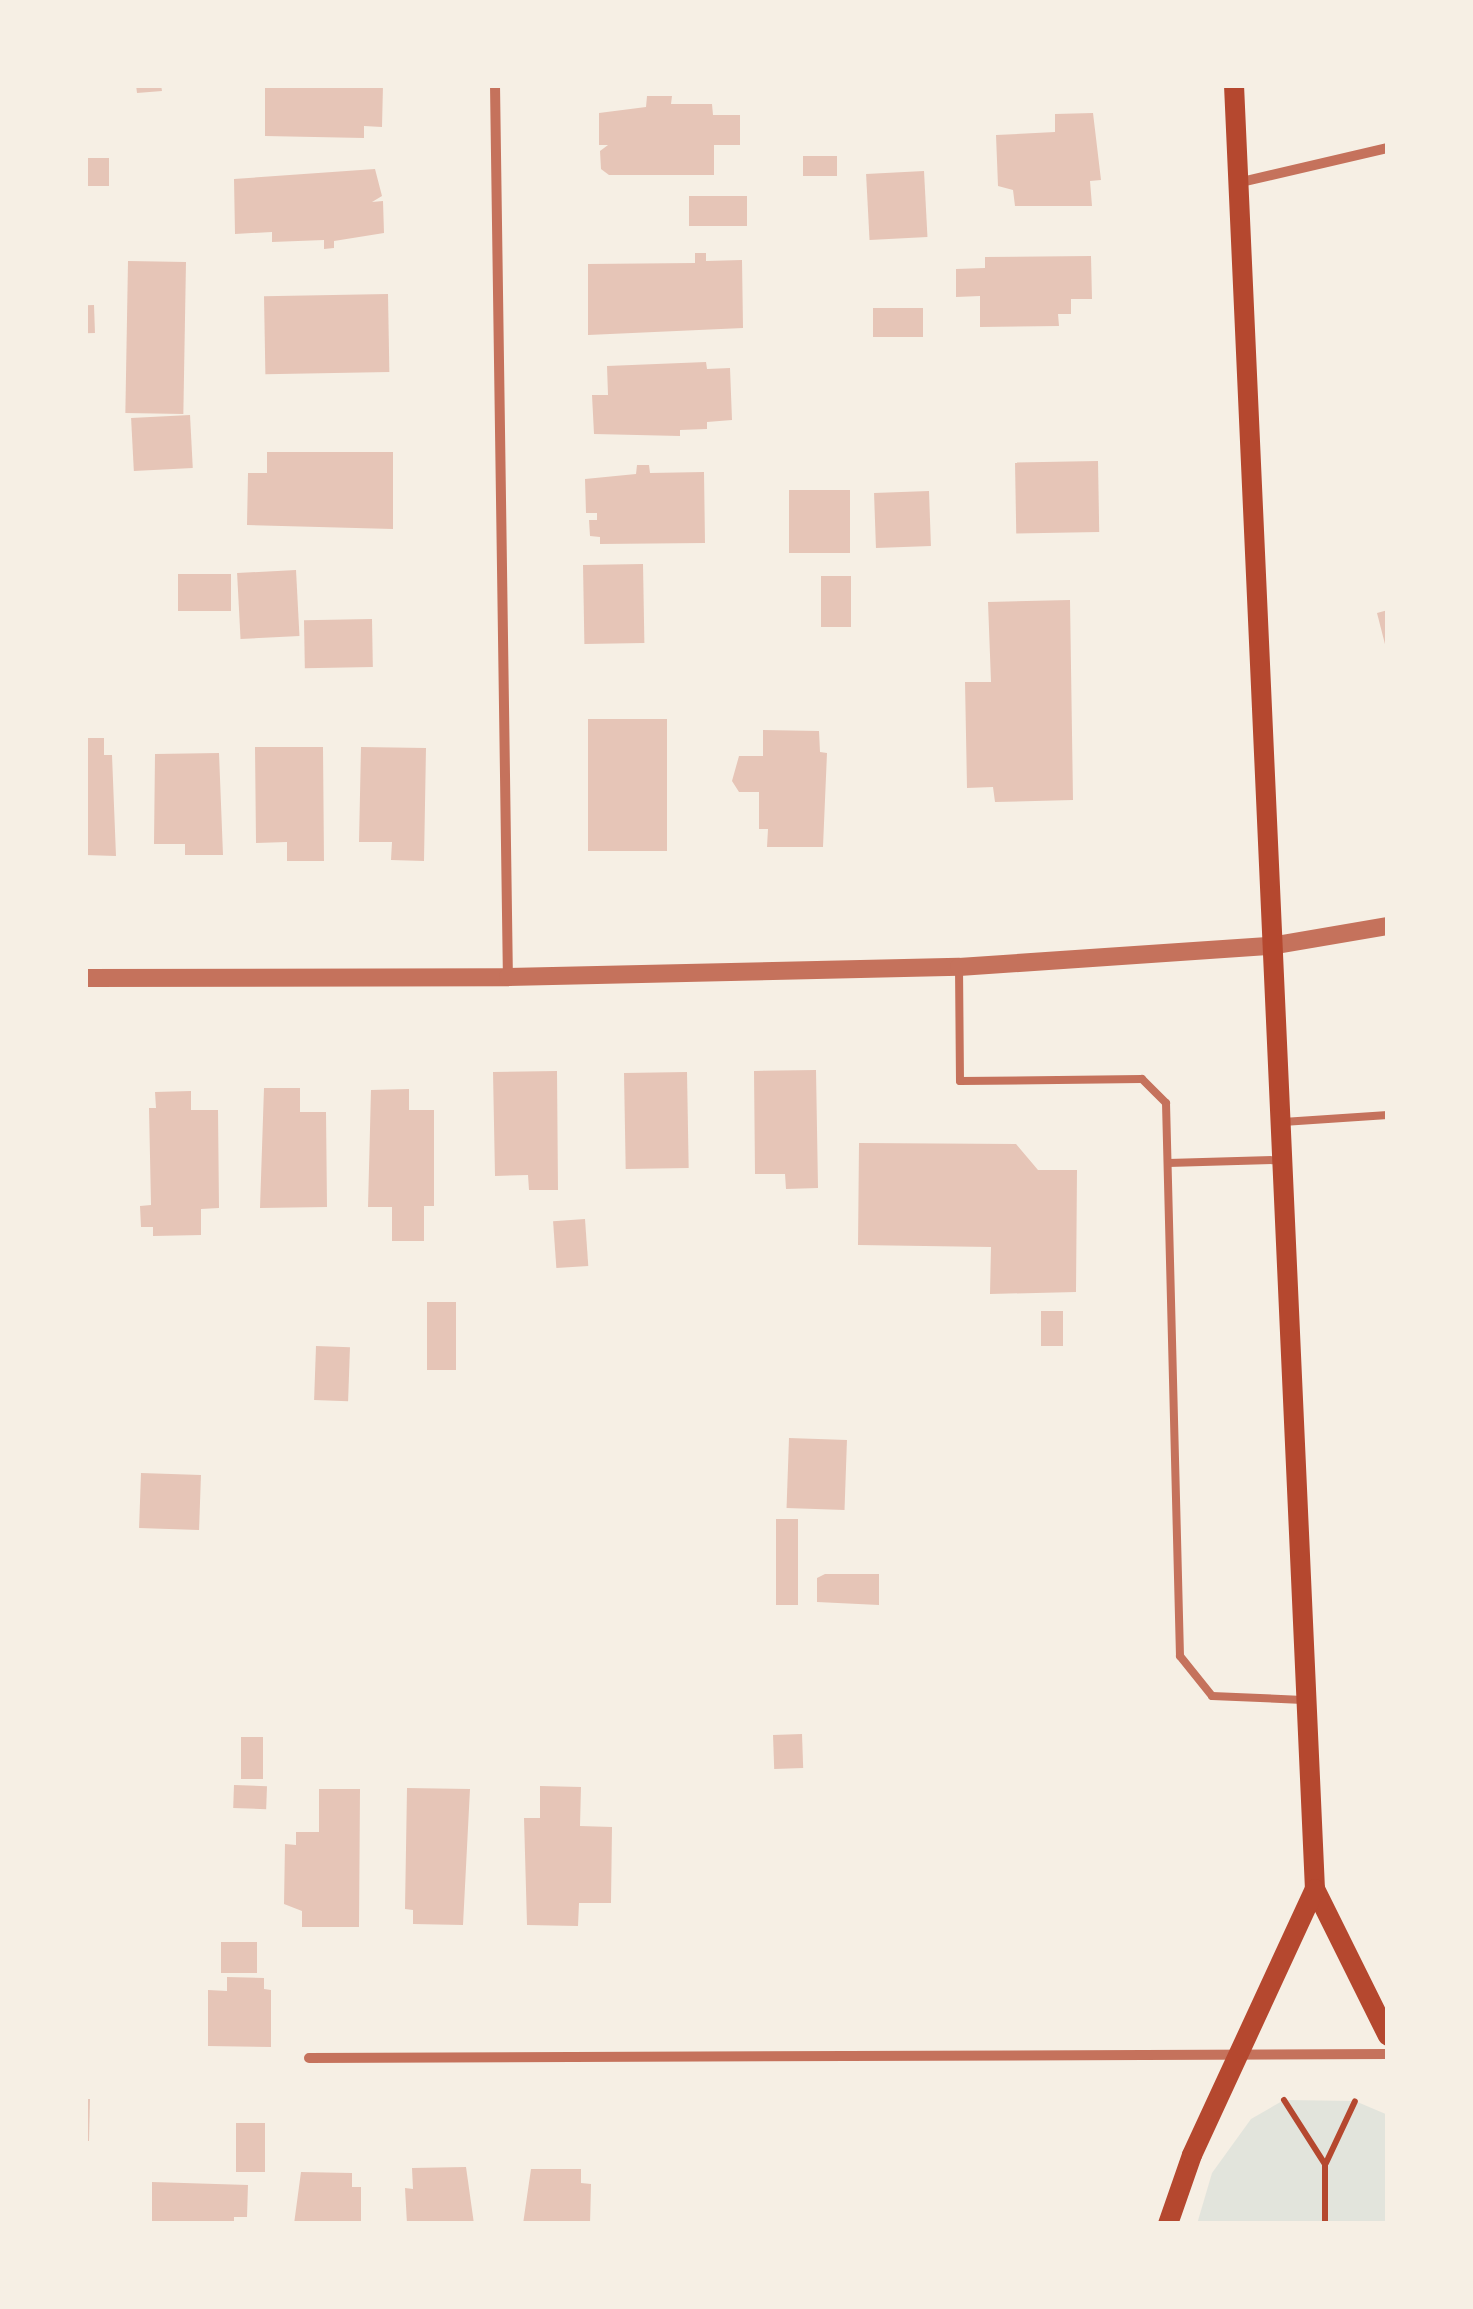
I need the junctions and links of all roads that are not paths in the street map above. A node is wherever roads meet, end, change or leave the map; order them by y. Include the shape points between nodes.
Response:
1 (495, 85) edge
2 (1234, 85) edge
3 (1388, 148) edge
4 (1236, 184) junction
5 (1388, 926) edge
6 (1272, 946) junction
7 (959, 967) junction
8 (85, 978) edge
9 (508, 978) junction
10 (1388, 1115) edge
11 (1279, 1122) junction
12 (1281, 1160) junction
13 (1168, 1162) junction
14 (1306, 1700) junction
15 (1314, 1889) junction
16 (1388, 2036) edge
17 (1238, 2054) junction
18 (1388, 2054) edge
19 (309, 2058) dead end
20 (1168, 2224) edge

1 - 9 street
2 - 4 main road
3 - 4 street
4 - 6 main road
5 - 6 street
6 - 7 street
6 - 11 main road
7 - 9 street
7 - 13 lane via 960,1081 1142,1079 1166,1102
8 - 9 street
10 - 11 lane
11 - 12 main road
12 - 13 lane
12 - 14 main road
13 - 14 lane via 1180,1656 1212,1696
14 - 15 main road
15 - 16 main road
15 - 17 main road
17 - 18 street
17 - 19 street
17 - 20 main road

